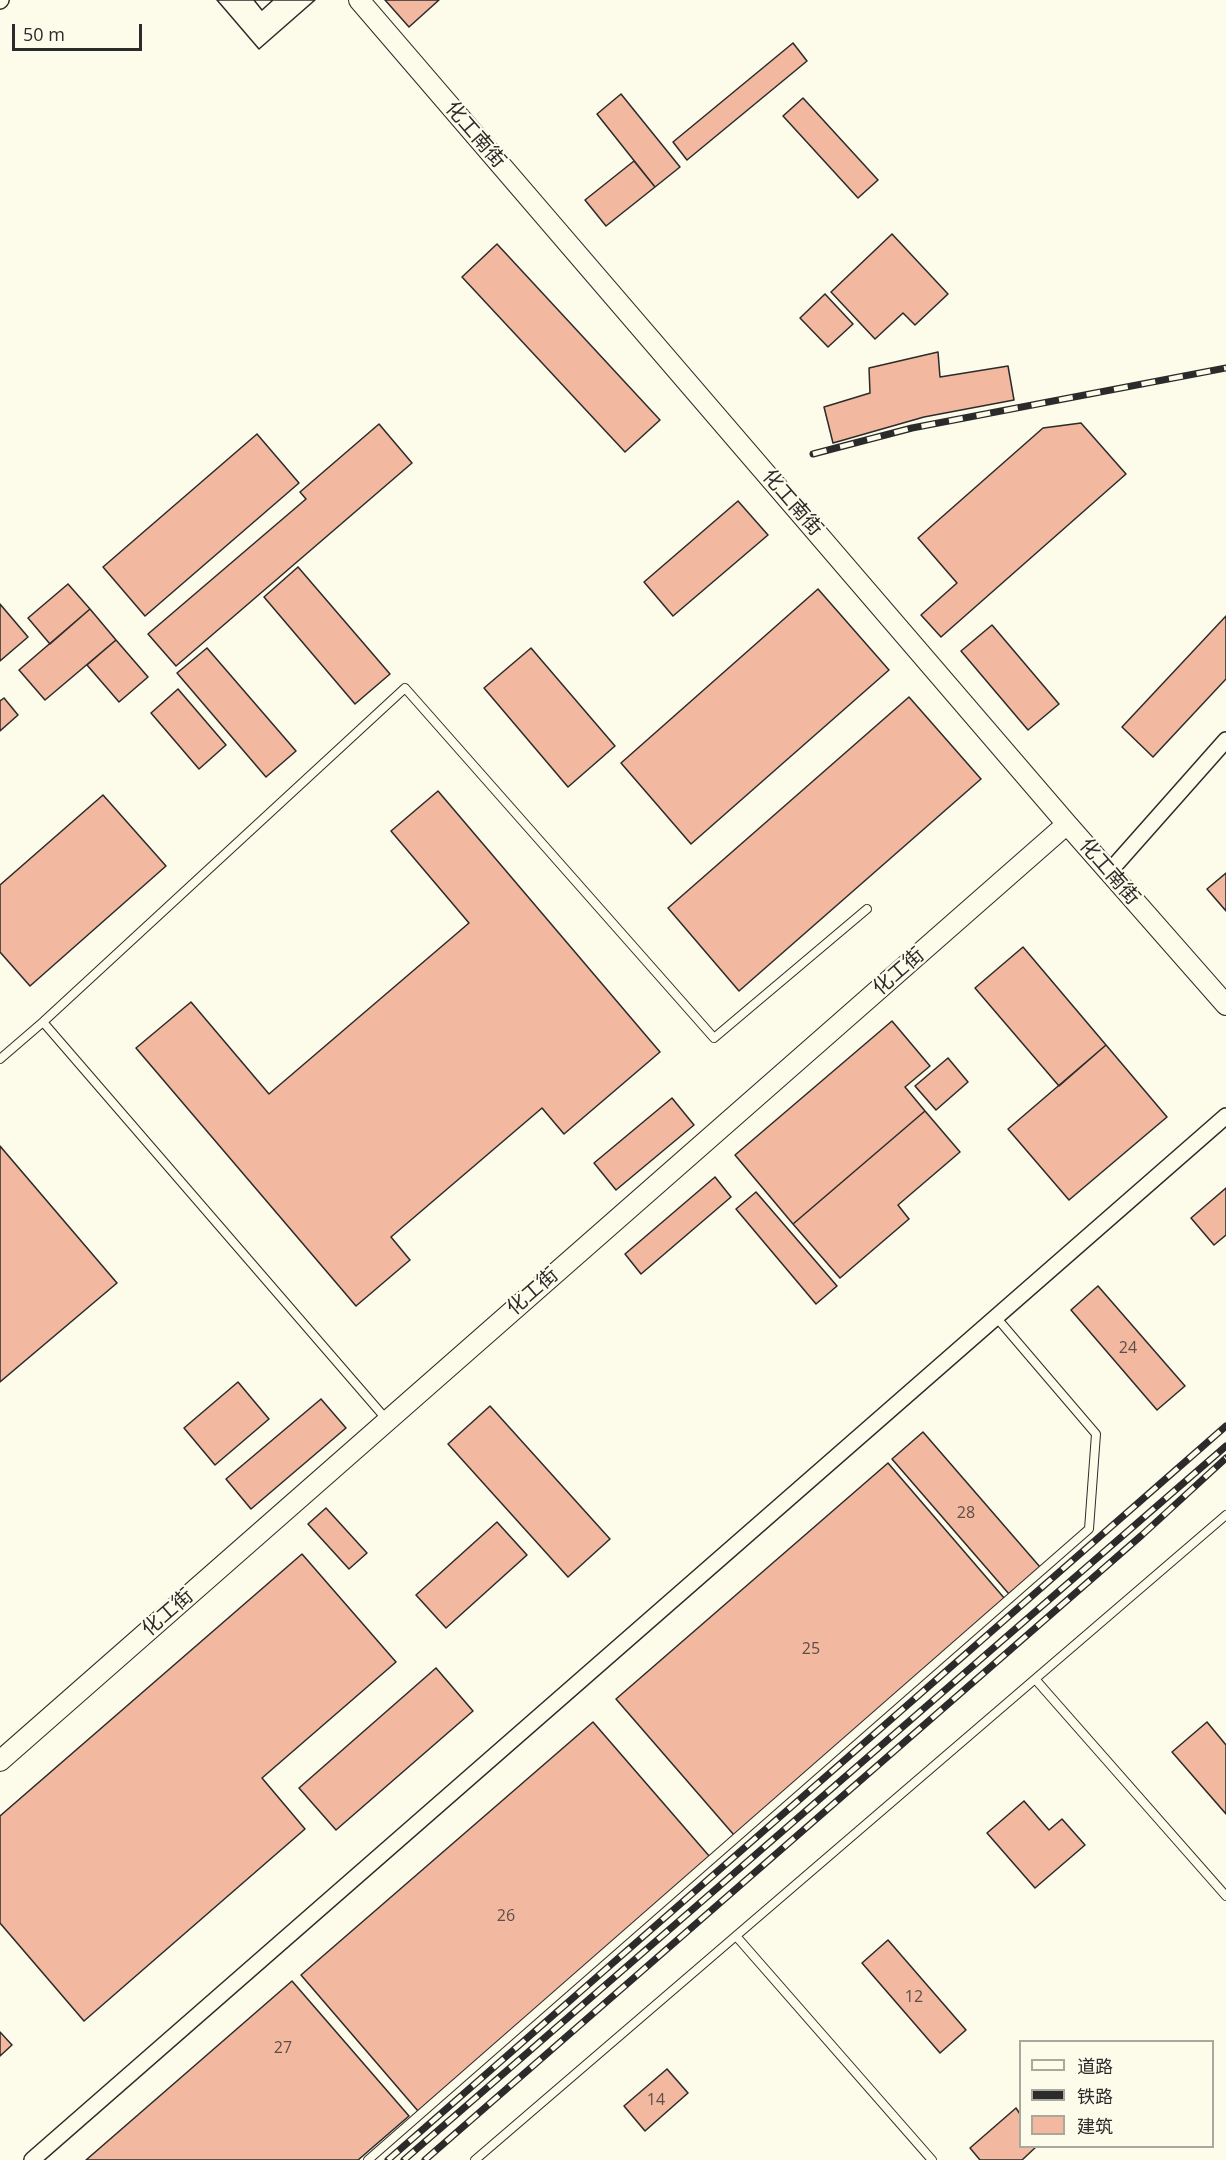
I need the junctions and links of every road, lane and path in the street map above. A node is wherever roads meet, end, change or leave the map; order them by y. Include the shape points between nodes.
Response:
1 (359, 0) edge
2 (1226, 740) edge
3 (1067, 824) junction
4 (1109, 872) junction
5 (867, 909) dead end
6 (1226, 1005) edge
7 (43, 1022) junction
8 (0, 1059) edge
9 (1226, 1116) edge
10 (996, 1317) junction
11 (387, 1421) junction
12 (1226, 1515) edge
13 (1035, 1679) junction
14 (0, 1761) edge
15 (1226, 1896) edge
16 (736, 1936) junction
17 (32, 2160) edge
18 (368, 2160) edge
19 (476, 2160) edge
20 (932, 2160) edge

1 - 3 street, 化工南街
2 - 4 street
3 - 4 street, 化工南街
3 - 11 street, 化工街
4 - 6 street, 化工南街
5 - 7 lane via 714,1038 405,688
7 - 8 lane
7 - 11 lane
9 - 10 street
10 - 17 street
10 - 18 lane via 1096,1434 1089,1529
11 - 14 street, 化工街
12 - 13 lane
13 - 15 lane
13 - 16 lane
16 - 19 lane
16 - 20 lane

